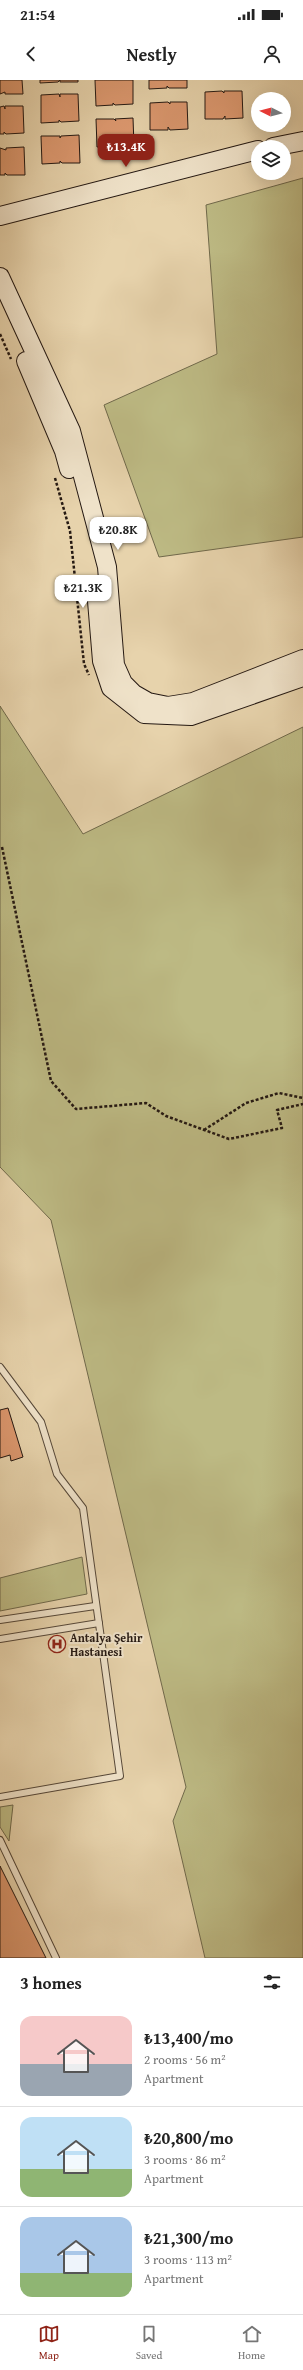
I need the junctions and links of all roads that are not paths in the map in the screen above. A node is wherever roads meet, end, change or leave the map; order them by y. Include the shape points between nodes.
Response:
1 (303, 141) edge
2 (291, 143) edge
3 (251, 152) edge
4 (0, 216) edge
5 (0, 277) edge
6 (0, 302) edge
7 (303, 659) edge
8 (303, 678) edge
9 (0, 1367) edge
10 (95, 1606) junction
11 (0, 1620) edge
12 (99, 1623) junction
13 (0, 1638) edge
14 (0, 1797) edge
15 (0, 1840) edge
16 (56, 1958) edge

1 - 2 street
3 - 4 street
5 - 7 street via 71,432 107,567 115,665 123,683 138,697 168,706 193,702
6 - 8 street via 64,451 94,567 102,661 111,688 144,714 191,716
9 - 10 lane via 42,1422 57,1474 83,1508
10 - 11 lane
10 - 12 lane
12 - 13 lane
12 - 14 lane via 120,1776
15 - 16 lane

